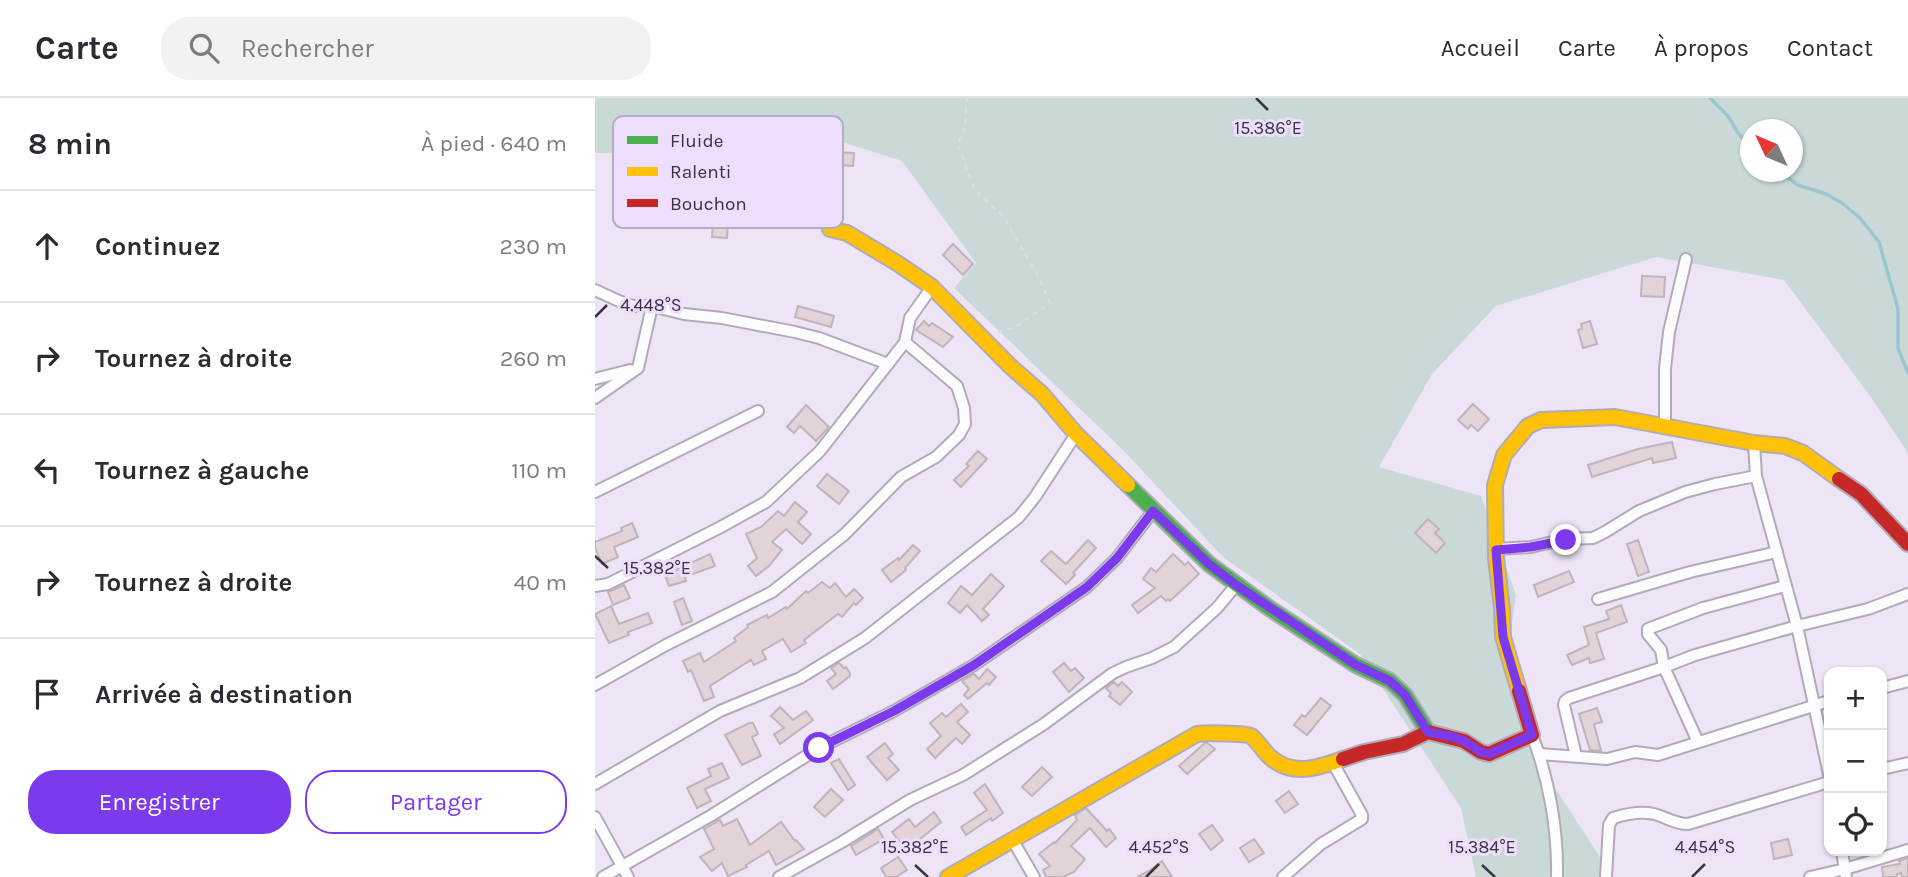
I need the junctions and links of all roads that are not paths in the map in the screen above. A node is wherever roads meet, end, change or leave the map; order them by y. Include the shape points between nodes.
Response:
1 (830, 229) dead end
2 (1686, 259) dead end
3 (932, 288) junction
4 (595, 290) edge
5 (652, 306) junction
6 (905, 342) junction
7 (888, 364) junction
8 (638, 368) junction
9 (595, 379) edge
10 (595, 398) edge
11 (758, 411) dead end
12 (1665, 425) junction
13 (1076, 434) junction
14 (1754, 443) junction
15 (1756, 476) junction
16 (595, 492) edge
17 (1153, 511) junction
18 (1908, 544) edge
19 (1496, 550) junction
20 (1777, 552) junction
21 (1236, 585) junction
22 (595, 586) edge
23 (1786, 586) junction
24 (1908, 594) edge
25 (1598, 599) dead end
26 (1797, 626) junction
27 (1664, 667) junction
28 (1908, 681) edge
29 (595, 685) edge
30 (1887, 687) edge
31 (1824, 703) edge
32 (1814, 706) junction
33 (1428, 732) junction
34 (1532, 735) junction
35 (1698, 742) junction
36 (1824, 751) edge
37 (1539, 754) junction
38 (1576, 756) junction
39 (1333, 763) junction
40 (1908, 763) edge
41 (1887, 768) edge
42 (1824, 783) edge
43 (595, 784) edge
44 (595, 817) edge
45 (1012, 839) junction
46 (1908, 850) edge
47 (622, 865) junction
48 (1846, 873) edge
49 (603, 877) edge
50 (628, 877) edge
51 (779, 877) edge
52 (948, 877) edge
53 (1034, 877) edge
54 (1283, 877) edge
55 (1557, 877) edge
56 (1606, 877) edge
57 (1810, 877) edge

1 - 3 street via 846,233
2 - 12 street via 1669,332
3 - 6 street via 910,318
3 - 13 street via 1042,394
4 - 5 street via 633,306
5 - 7 street via 795,332
5 - 8 street
6 - 7 street
6 - 29 street via 957,386 965,424 959,435 936,457 901,477 845,534 772,592
7 - 22 street via 820,451 766,502 608,584
8 - 9 street
8 - 10 street
11 - 16 street
12 - 14 street
12 - 19 street via 1592,416 1541,420 1528,426 1504,454 1497,475
13 - 17 street
13 - 43 street via 1019,517 865,638 800,678 720,711
14 - 15 street
14 - 18 street via 1803,453 1861,494
15 - 19 street via 1673,497 1639,510 1593,538
15 - 20 street
17 - 21 street
17 - 47 street via 1117,558 1087,587 974,665 819,748
19 - 34 street via 1503,637
20 - 23 street
20 - 25 street
21 - 33 street via 1356,665 1390,681 1405,695
21 - 51 street via 1174,647 1113,673 963,775 910,800
23 - 26 street
23 - 27 street via 1703,608 1649,629
24 - 26 street
26 - 27 street
26 - 32 street
27 - 35 street
27 - 38 street via 1565,701
28 - 30 street
31 - 32 street
32 - 35 street
32 - 36 street
33 - 34 street via 1453,737 1489,754
33 - 39 street via 1403,744
34 - 37 street
35 - 38 street via 1658,755
37 - 38 street
37 - 55 street via 1556,836
39 - 45 street via 1296,769 1271,758 1246,734 1197,734
39 - 54 street via 1362,819
40 - 41 street
42 - 56 street via 1688,824 1653,814 1613,818
44 - 47 street
45 - 52 street
45 - 53 street
46 - 48 street
47 - 49 street
47 - 50 street
48 - 57 street

